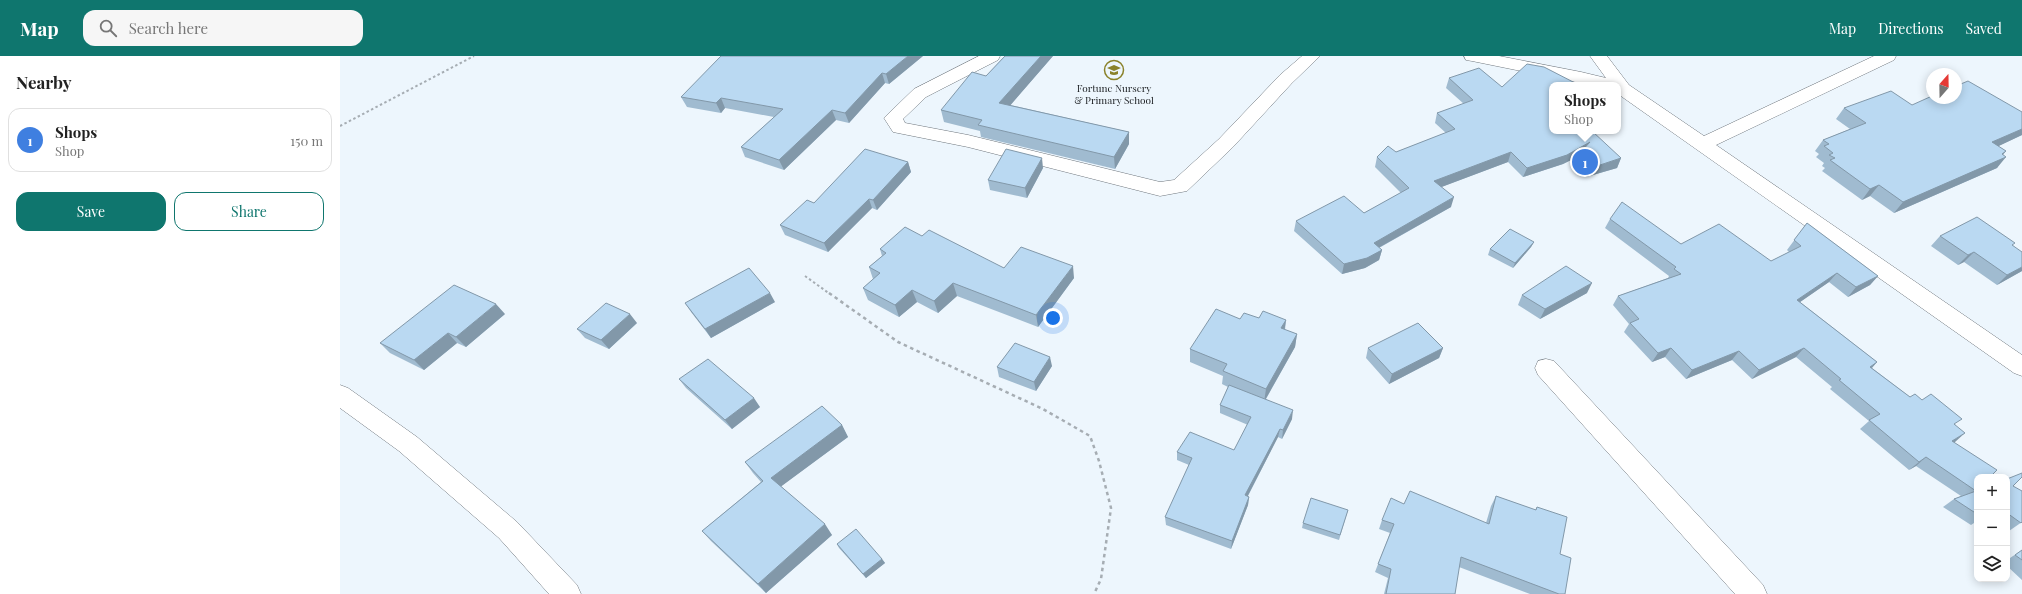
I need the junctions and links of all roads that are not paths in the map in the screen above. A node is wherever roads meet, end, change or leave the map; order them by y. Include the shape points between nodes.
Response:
1 (992, 56) edge
2 (1312, 56) edge
3 (1472, 56) edge
4 (1598, 56) edge
5 (1888, 56) edge
6 (1599, 82) edge
7 (1614, 82) edge
8 (1621, 90) edge
9 (1703, 144) junction
10 (2022, 367) edge
11 (1546, 368) dead end
12 (340, 395) edge
13 (567, 594) edge
14 (1753, 594) edge

1 - 2 street via 920,93 893,118 899,128 968,141 1160,189 1180,186
3 - 6 street
4 - 7 street
5 - 9 street
8 - 9 street
9 - 10 street
11 - 14 street
12 - 13 street via 408,444 508,530

